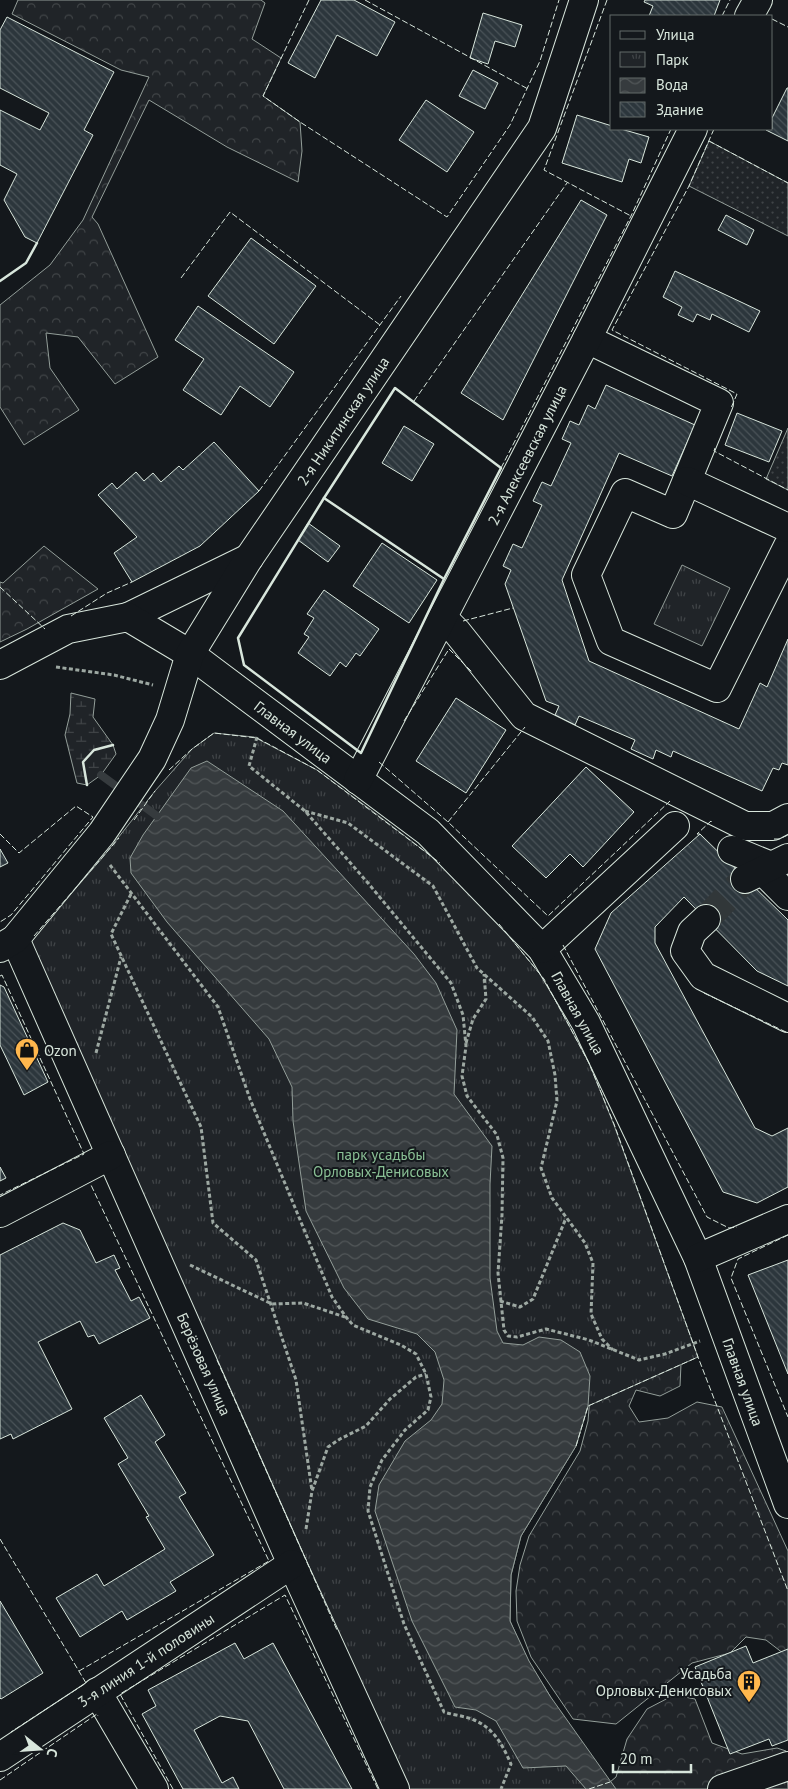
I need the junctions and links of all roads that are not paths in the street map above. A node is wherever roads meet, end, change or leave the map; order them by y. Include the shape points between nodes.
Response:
1 (584, 0) edge
2 (758, 0) edge
3 (750, 15) edge
4 (692, 130) edge
5 (587, 338) junction
6 (687, 481) junction
7 (788, 528) edge
8 (788, 546) edge
9 (249, 558) junction
10 (128, 617) junction
11 (443, 618) junction
12 (190, 654) junction
13 (0, 665) edge
14 (358, 780) junction
15 (788, 818) edge
16 (675, 826) dead end
17 (732, 850) dead end
18 (767, 868) edge
19 (788, 896) edge
20 (706, 919) tunnel mouth
21 (8, 943) edge
22 (542, 949) junction
23 (788, 1018) edge
24 (111, 1155) junction
25 (0, 1214) edge
26 (788, 1219) edge
27 (698, 1258) junction
28 (788, 1504) edge
29 (292, 1564) junction
30 (97, 1692) junction
31 (4, 1746) edge
32 (788, 1766) edge
33 (154, 1789) edge
34 (395, 1789) edge
35 (722, 1789) edge

1 - 9 street, 2-я Никитинская улица via 542,128
2 - 3 street
4 - 5 street, 2-я Алексеевская улица
5 - 6 street via 719,402
5 - 11 street, 2-я Алексеевская улица
6 - 7 street
6 - 8 street via 673,514 625,493 586,575 611,640 716,688
9 - 10 street
9 - 12 street, 2-я Никитинская улица
10 - 12 street
10 - 13 street via 68,629
11 - 14 street, 2-я Алексеевская улица
11 - 15 street via 524,716 745,826 774,826
12 - 14 street, Главная улица
12 - 21 street, 2-я Никитинская улица via 170,720 152,759 102,833
14 - 22 street, Главная улица via 428,832
16 - 22 street
17 - 18 street
18 - 19 street
20 - 23 street via 692,932 685,950 703,976
21 - 24 street, Берёзовая улица
22 - 27 street, Главная улица via 586,1023
24 - 25 street
24 - 29 street, Берёзовая улица
26 - 27 street
27 - 28 street, Главная улица
29 - 30 street, 3-я линия 1-й половины
29 - 34 street, Берёзовая улица
30 - 31 street, 3-я линия 1-й половины
30 - 33 street
32 - 35 street

